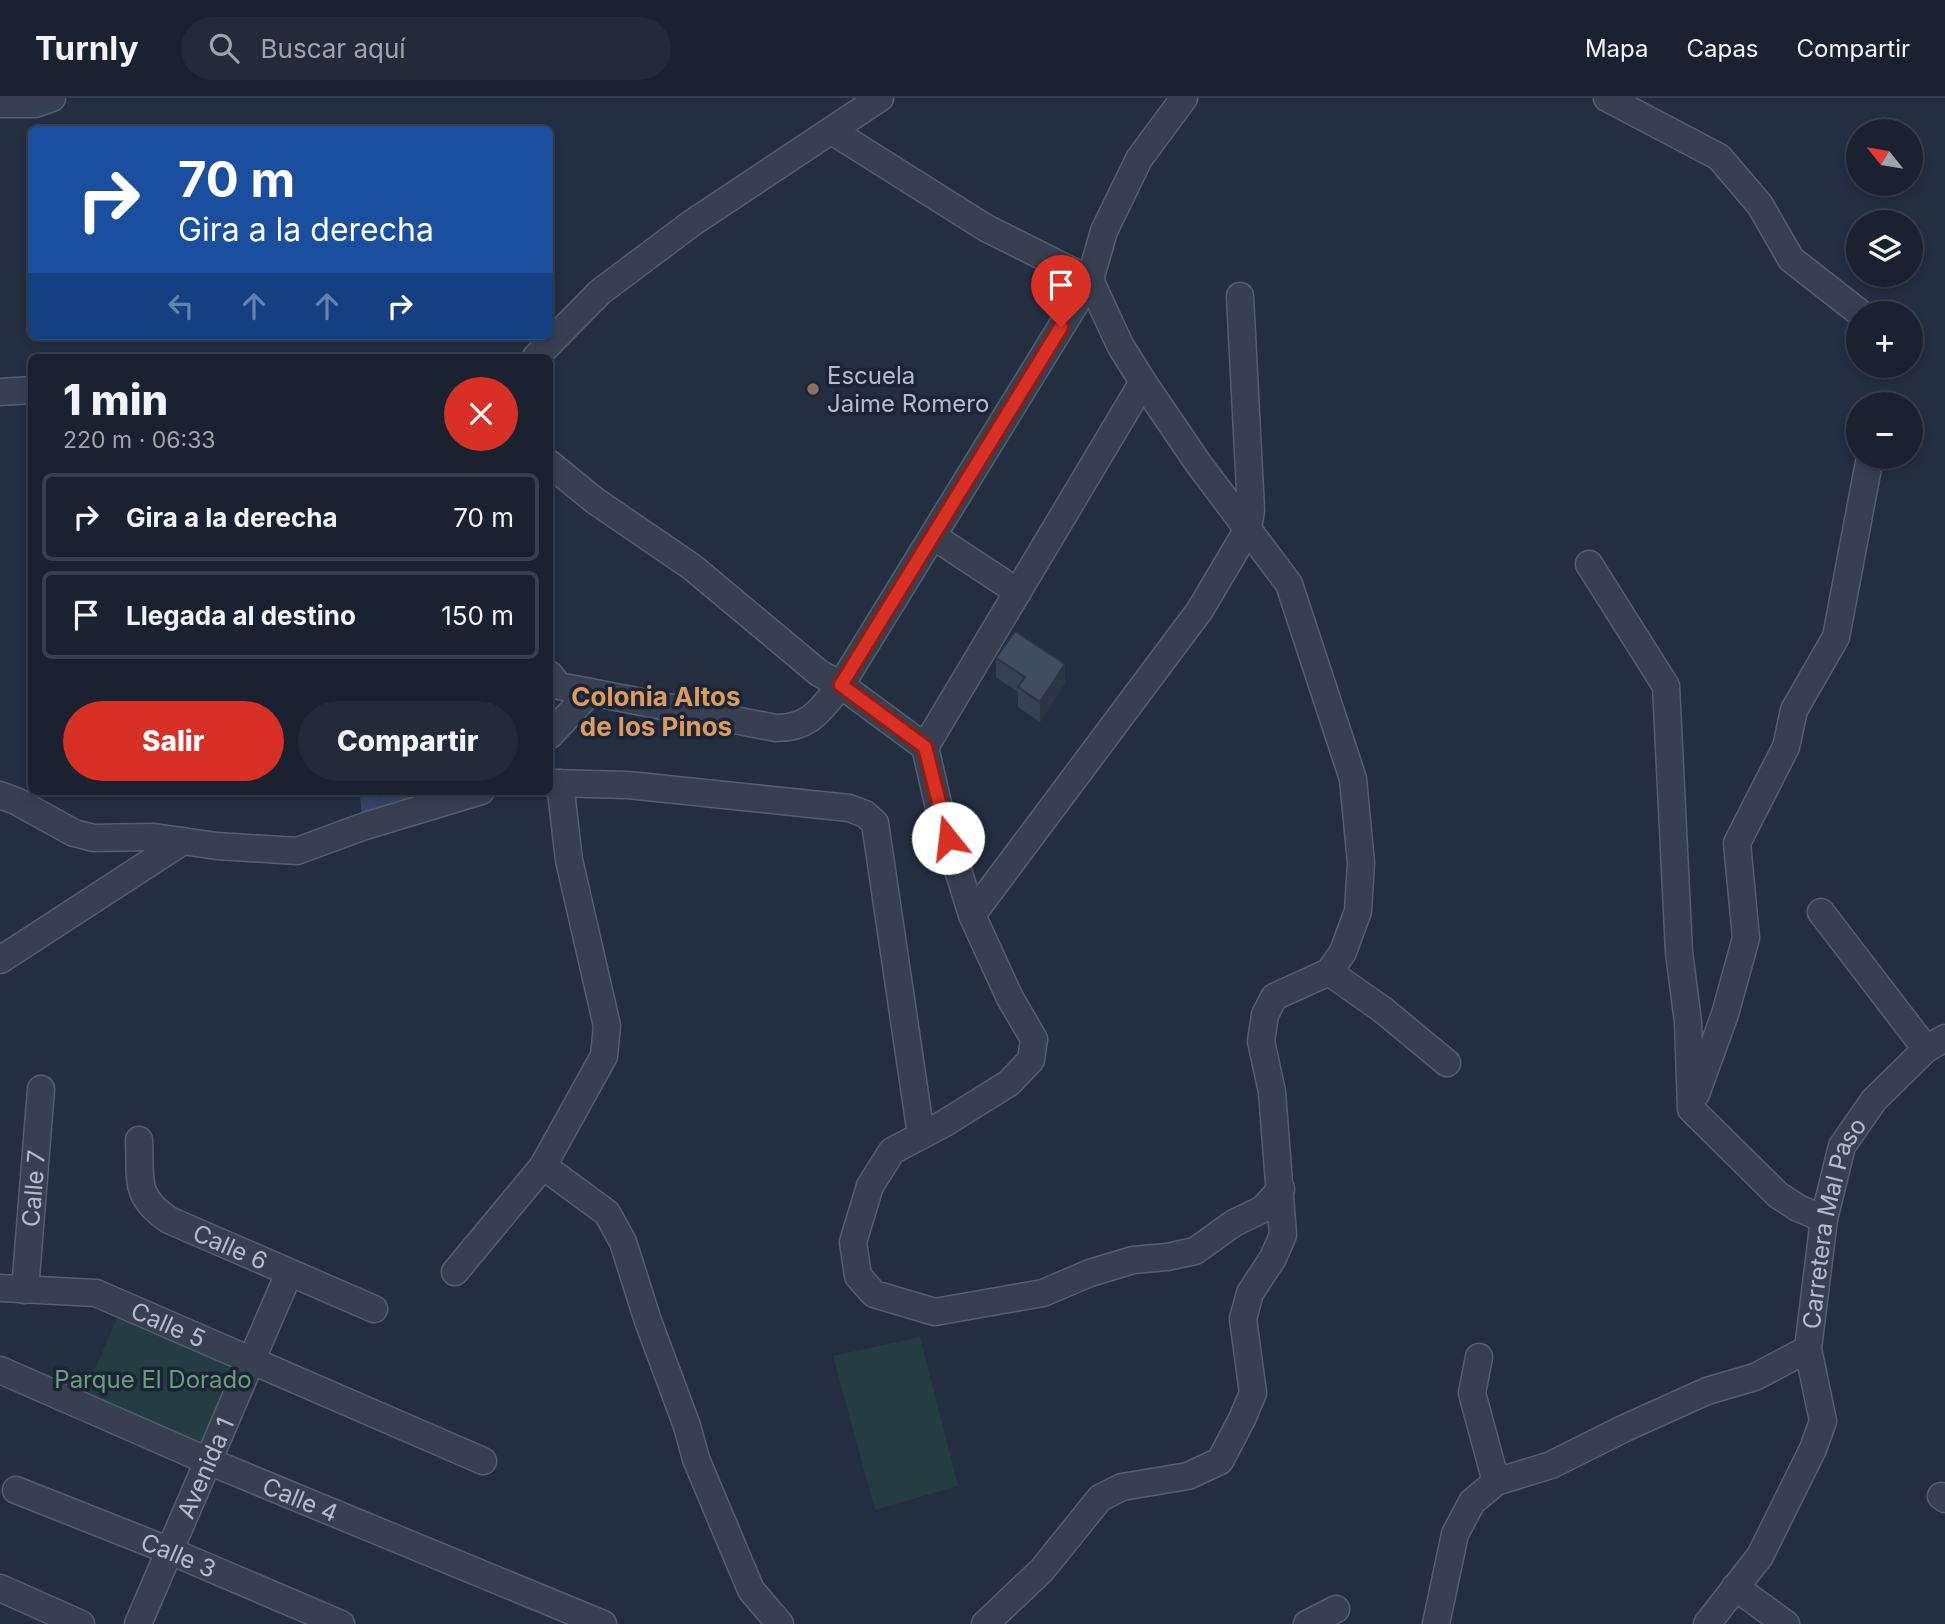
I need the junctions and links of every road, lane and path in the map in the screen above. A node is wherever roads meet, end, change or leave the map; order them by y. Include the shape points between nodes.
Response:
1 (52, 98) edge
2 (880, 98) edge
3 (1184, 98) edge
4 (1607, 98) edge
5 (0, 104) edge
6 (832, 131) junction
7 (1090, 280) junction
8 (1240, 296) dead end
9 (1846, 302) edge
10 (553, 340) edge
11 (553, 340) edge
12 (539, 354) edge
13 (1143, 382) junction
14 (28, 390) edge
15 (0, 391) edge
16 (553, 466) edge
17 (1868, 469) edge
18 (1248, 529) junction
19 (933, 536) junction
20 (1590, 564) dead end
21 (1018, 592) junction
22 (553, 679) edge
23 (841, 685) junction
24 (590, 692) junction
25 (553, 732) edge
26 (925, 747) junction
27 (555, 783) edge
28 (0, 795) edge
29 (467, 795) edge
30 (183, 841) junction
31 (1821, 912) dead end
32 (972, 915) junction
33 (0, 960) edge
34 (1329, 972) junction
35 (1935, 1044) edge
36 (1447, 1063) dead end
37 (41, 1089) dead end
38 (1691, 1109) junction
39 (921, 1135) junction
40 (139, 1140) dead end
41 (543, 1166) junction
42 (1281, 1189) junction
43 (1824, 1219) junction
44 (455, 1272) dead end
45 (289, 1273) junction
46 (13, 1289) edge
47 (374, 1309) dead end
48 (1808, 1349) junction
49 (1479, 1357) dead end
50 (251, 1360) junction
51 (0, 1370) edge
52 (208, 1461) junction
53 (483, 1461) dead end
54 (1496, 1482) junction
55 (16, 1490) dead end
56 (170, 1551) junction
57 (1735, 1587) junction
58 (0, 1588) edge
59 (1336, 1609) dead end
60 (80, 1624) edge
61 (138, 1624) edge
62 (341, 1624) edge
63 (603, 1624) edge
64 (780, 1624) edge
65 (985, 1624) edge
66 (1307, 1624) edge
67 (1436, 1624) edge
68 (1707, 1624) edge
69 (1786, 1624) edge

1 - 5 street via 35,104
2 - 6 street
3 - 7 street via 1139,159 1104,231
4 - 9 street via 1719,157 1760,205 1791,259
6 - 7 street via 986,228
6 - 11 street via 692,223 600,292
7 - 13 street
7 - 19 street
8 - 18 street via 1251,510
10 - 12 street
13 - 18 street
13 - 21 street
14 - 15 street
16 - 23 street via 692,567 819,673
17 - 38 street via 1836,637 1794,710 1786,747 1737,843 1746,938
18 - 32 street via 1200,610
18 - 34 street via 1289,584 1353,779 1361,863 1359,911 1343,952
19 - 21 street
19 - 23 street
20 - 38 street via 1666,686
21 - 26 street
22 - 24 street via 559,686
23 - 24 street via 816,715 788,728
23 - 26 street
24 - 25 street
26 - 32 street
27 - 39 street via 628,785 849,808 875,823
27 - 41 street via 607,1027 604,1056
28 - 30 street via 74,833 94,838
29 - 30 street via 297,851
30 - 33 street
31 - 35 street
32 - 39 street via 1034,1039 1031,1060 1009,1083
34 - 36 street
34 - 42 street via 1274,997 1265,1015 1261,1041 1272,1092
35 - 43 street, Carretera Mal Paso via 1874,1100 1842,1146
37 - 46 street, Calle 7
38 - 43 street via 1778,1195
39 - 42 street via 892,1151 870,1186 853,1242 859,1276 874,1294 935,1312 1043,1293 1133,1261 1195,1251 1263,1209
40 - 45 street, Calle 6 via 142,1195 153,1209
41 - 44 street
41 - 64 street via 607,1213 623,1242 696,1459 751,1590
42 - 65 street via 1283,1235 1250,1293 1243,1319 1253,1393 1220,1461 1188,1476 1122,1487 1100,1498 1041,1570
43 - 48 street, Carretera Mal Paso
45 - 47 street, Calle 6
45 - 50 street, Avenida 1
46 - 50 street, Calle 5 via 96,1293
48 - 54 street via 1755,1377 1707,1391 1551,1465
48 - 57 street, Carretera Mal Paso via 1823,1421 1760,1556
49 - 54 street via 1472,1393
50 - 52 street, Avenida 1
50 - 53 street, Calle 5
51 - 52 street, Calle 4
52 - 56 street, Avenida 1
52 - 63 street, Calle 4
54 - 67 street via 1472,1502 1455,1534
55 - 56 street, Calle 3
56 - 61 street, Avenida 1
56 - 62 street, Calle 3
57 - 68 street, Carretera Mal Paso
57 - 69 street
58 - 60 street
59 - 66 street

